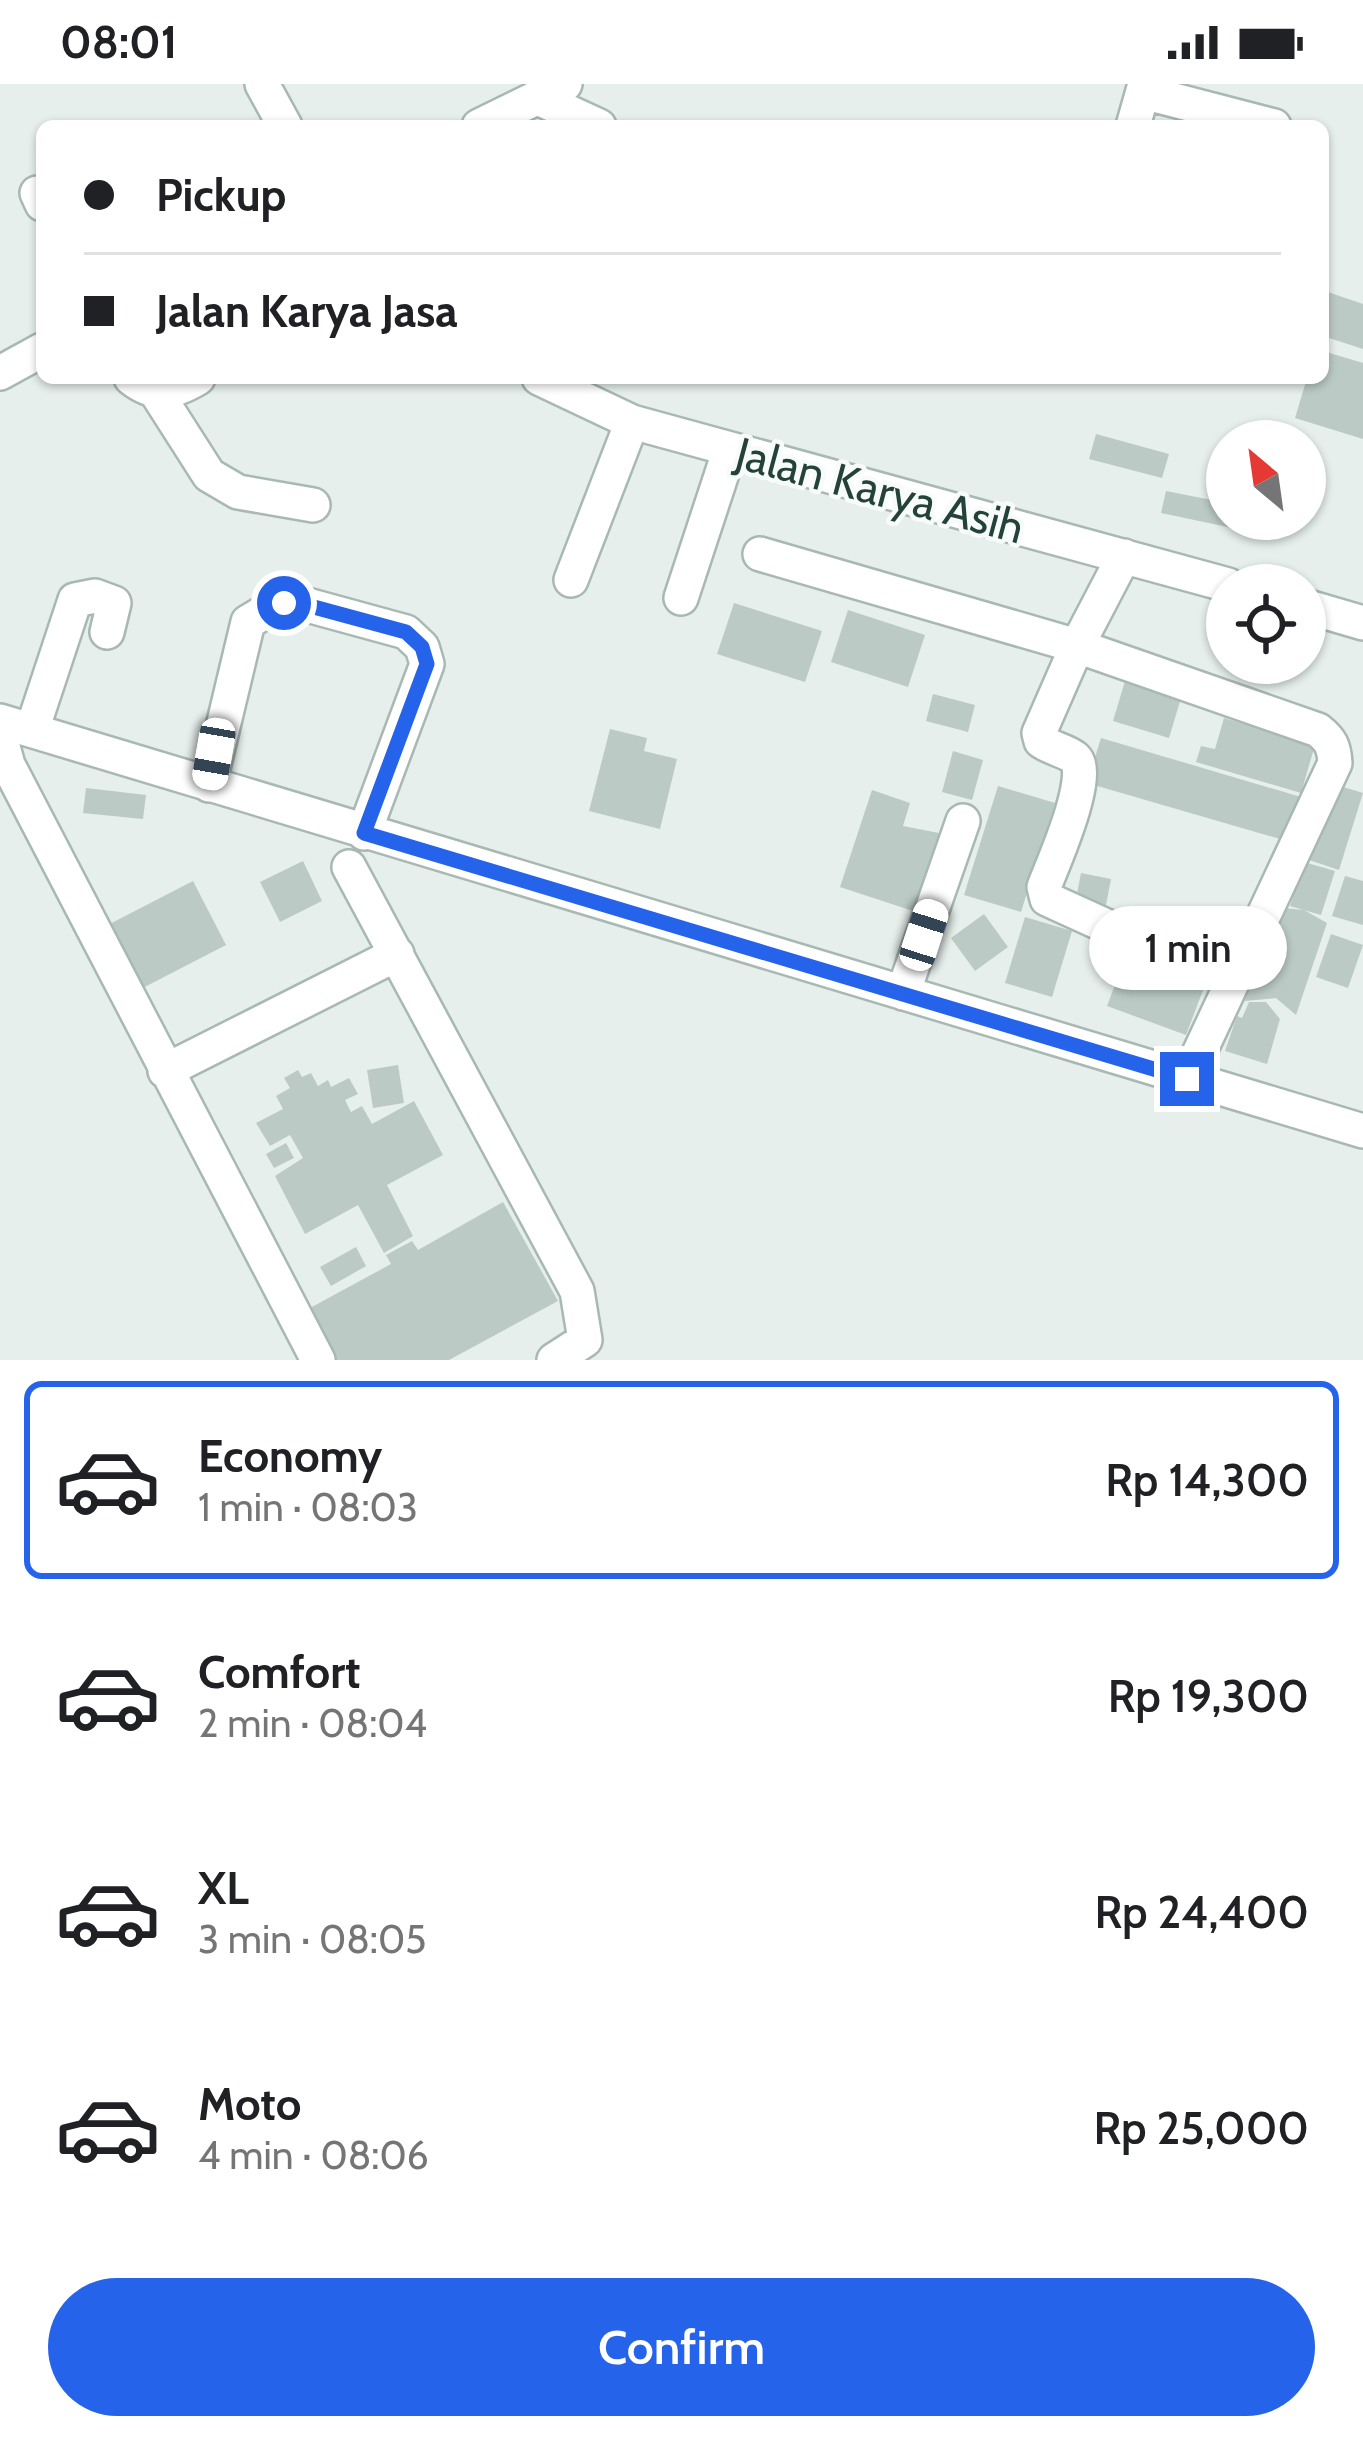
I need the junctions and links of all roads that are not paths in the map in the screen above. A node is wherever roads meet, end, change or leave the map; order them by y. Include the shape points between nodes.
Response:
1 (262, 84) edge
2 (1144, 88) edge
3 (552, 91) edge
4 (282, 120) edge
5 (492, 120) edge
6 (591, 120) edge
7 (1135, 120) edge
8 (1253, 120) edge
9 (187, 384) edge
10 (552, 384) edge
11 (144, 385) edge
12 (632, 422) junction
13 (730, 449) junction
14 (313, 506) dead end
15 (760, 554) dead end
16 (1124, 556) junction
17 (1206, 579) edge
18 (571, 580) dead end
19 (681, 598) dead end
20 (1326, 612) edge
21 (1363, 622) edge
22 (107, 632) dead end
23 (1077, 646) junction
24 (11, 729) edge
25 (209, 785) junction
26 (963, 821) dead end
27 (364, 833) junction
28 (350, 866) dead end
29 (1115, 930) dead end
30 (397, 954) junction
31 (903, 993) junction
32 (165, 1070) junction
33 (1187, 1079) junction
34 (1363, 1131) edge
35 (318, 1360) edge
36 (554, 1360) edge

1 - 4 street
2 - 7 street
2 - 8 street
3 - 5 street
3 - 6 street
9 - 11 street via 176,391
10 - 12 street, Jalan Karya Asih
11 - 14 street via 209,475 238,492
12 - 13 street, Jalan Karya Asih
12 - 18 street
13 - 16 street, Jalan Karya Asih
13 - 19 street
15 - 23 street
16 - 17 street, Jalan Karya Asih
16 - 23 street
20 - 21 street
22 - 24 street via 114,603 75,600
23 - 29 street via 1039,733 1080,766 1077,799 1044,887 1047,899
23 - 33 street via 1318,730 1334,748 1335,763
24 - 25 street
24 - 32 street via 8,765
25 - 27 street
25 - 27 street via 248,622 299,603 406,632 427,664
26 - 31 street
27 - 31 street
28 - 30 street
30 - 32 street
30 - 36 street via 577,1291 585,1340
31 - 33 street
32 - 35 street
33 - 34 street

